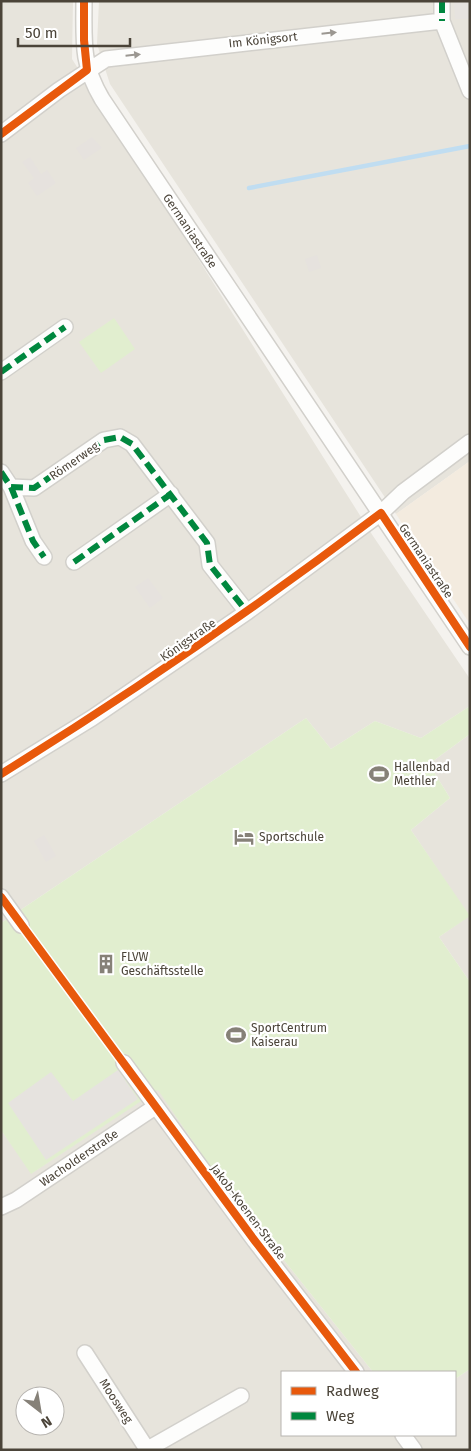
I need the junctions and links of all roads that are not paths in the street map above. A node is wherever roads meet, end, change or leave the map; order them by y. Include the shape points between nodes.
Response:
1 (84, 1) edge
2 (442, 1) edge
3 (442, 21) junction
4 (87, 70) junction
5 (470, 91) edge
6 (1, 134) edge
7 (65, 327) dead end
8 (1, 372) edge
9 (470, 442) edge
10 (1, 472) edge
11 (11, 487) junction
12 (172, 494) junction
13 (381, 513) junction
14 (44, 557) dead end
15 (74, 562) dead end
16 (247, 612) junction
17 (470, 646) edge
18 (1, 774) edge
19 (1, 898) edge
20 (21, 925) dead end
21 (124, 1063) dead end
22 (155, 1106) junction
23 (1, 1207) edge
24 (84, 1353) dead end
25 (355, 1371) edge
26 (241, 1396) dead end
27 (404, 1436) edge
28 (146, 1449) edge
29 (414, 1450) edge

1 - 4 street, Germaniastraße
2 - 3 street
4 -> 3 street, Im Königsort via 106,59 124,56
3 - 5 street
4 - 6 street, Im Königsort
4 - 13 street, Germaniastraße via 102,99
7 - 8 street
9 - 13 street, Königstraße
10 - 11 street
11 - 12 street, Römerweg via 34,488 104,440 120,437 132,444
11 - 14 street
12 - 15 street
12 - 16 street, Römerweg via 207,543 210,565
13 - 16 street, Königstraße
13 - 17 street, Germaniastraße
16 - 18 street, Königstraße via 92,718
19 - 20 street
21 - 22 street, Jakob-Koenen-Straße
22 - 23 street, Wacholderstraße
22 - 25 street, Jakob-Koenen-Straße
24 - 28 street, Moosweg
26 - 28 street, Moosweg
27 - 29 street

